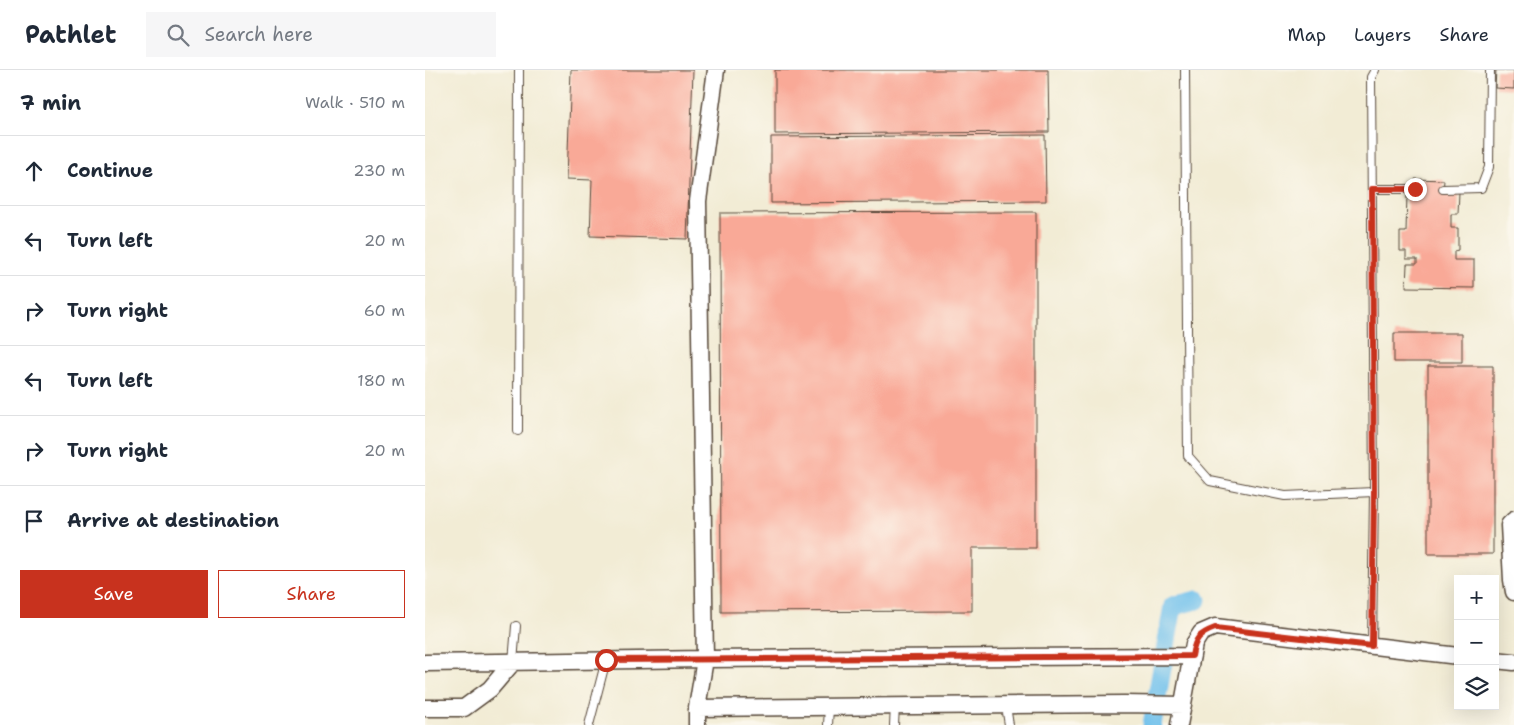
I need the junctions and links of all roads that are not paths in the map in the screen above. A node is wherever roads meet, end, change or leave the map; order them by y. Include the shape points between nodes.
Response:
1 (519, 70) edge
2 (716, 70) edge
3 (1185, 70) edge
4 (1375, 70) edge
5 (1490, 70) edge
6 (1372, 189) junction
7 (1415, 189) dead end
8 (1443, 189) dead end
9 (518, 431) dead end
10 (1374, 492) junction
11 (1514, 520) edge
12 (1514, 592) edge
13 (516, 626) dead end
14 (1372, 641) junction
15 (1454, 655) edge
16 (1185, 656) junction
17 (705, 659) junction
18 (606, 660) junction
19 (1499, 660) edge
20 (513, 662) junction
21 (1514, 662) edge
22 (425, 663) edge
23 (1176, 705) junction
24 (895, 706) junction
25 (1006, 706) junction
26 (829, 707) junction
27 (425, 708) edge
28 (697, 708) junction
29 (589, 725) edge
30 (697, 725) edge
31 (827, 725) edge
32 (894, 725) edge
33 (1009, 725) edge
34 (1179, 725) edge

1 - 9 lane
2 - 17 street via 698,202
3 - 10 lane via 1188,456 1210,481 1285,496
4 - 6 lane via 1371,77
5 - 8 lane via 1489,167 1484,182 1481,188
6 - 7 lane
6 - 10 lane
10 - 14 lane
11 - 12 street via 1509,525
13 - 20 lane
14 - 15 street
14 - 16 street via 1215,628 1201,633
16 - 17 street
16 - 23 street
17 - 18 street
17 - 28 street
18 - 20 street
18 - 29 lane
19 - 21 street
20 - 22 street
20 - 27 street via 490,689 464,708
23 - 25 street
23 - 34 street
24 - 25 street
24 - 26 street
24 - 32 lane
25 - 33 lane
26 - 28 street
26 - 31 lane
28 - 30 street

